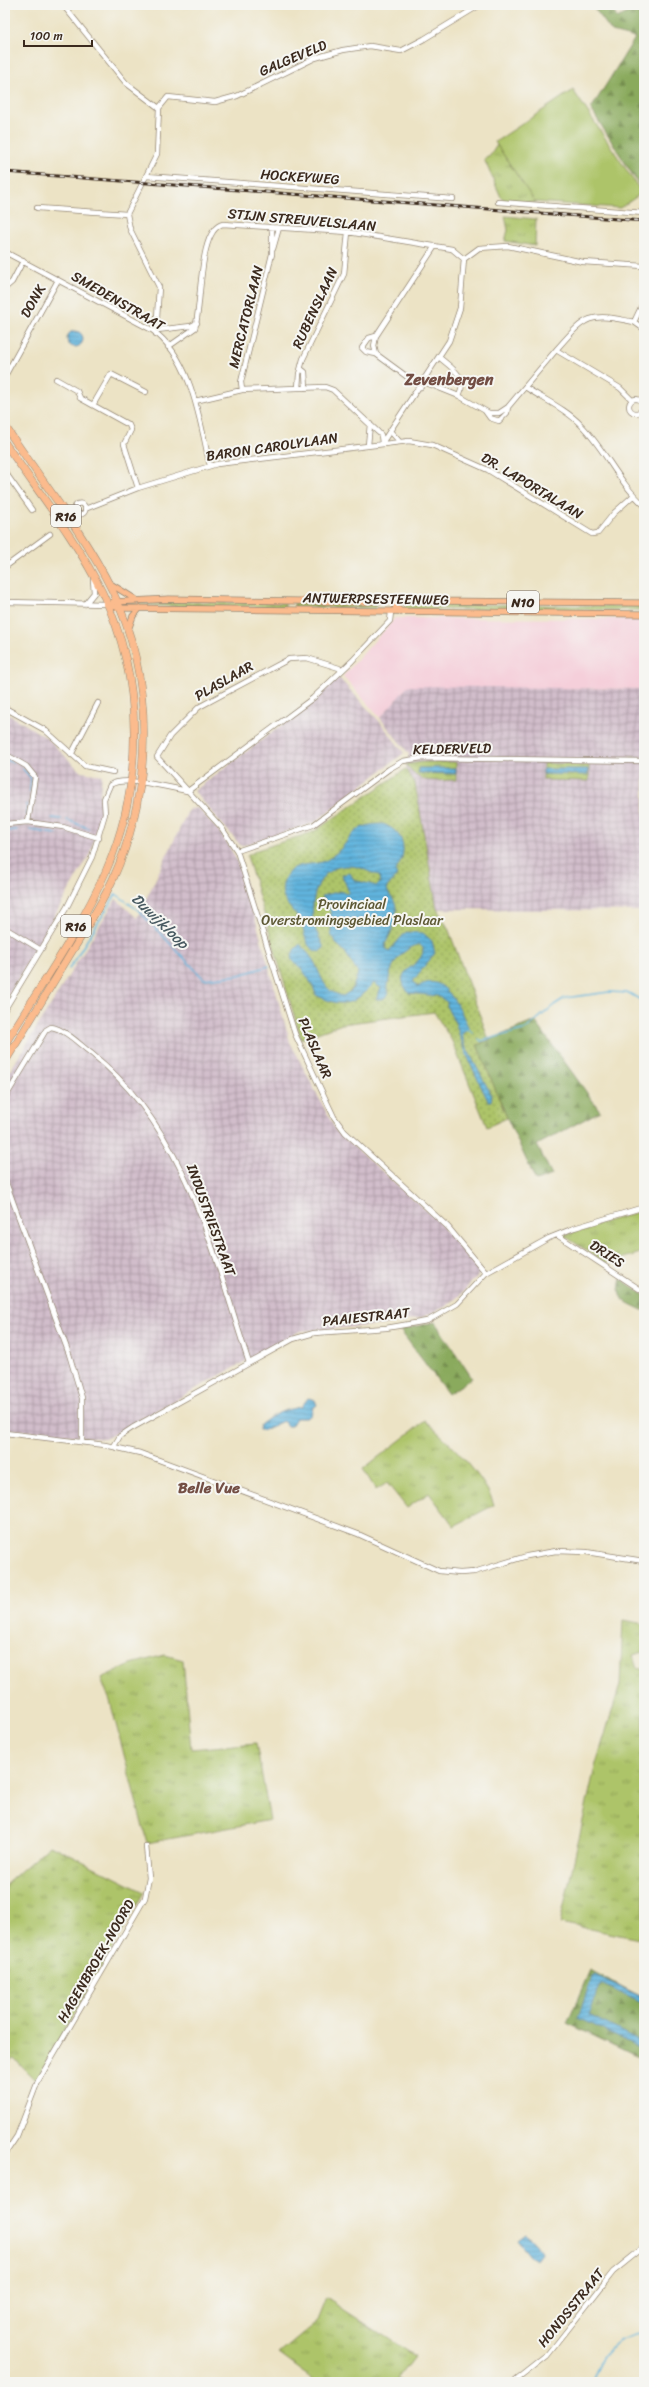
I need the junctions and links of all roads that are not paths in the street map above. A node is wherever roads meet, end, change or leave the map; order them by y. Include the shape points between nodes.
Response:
1 (63, 5) edge
2 (480, 5) edge
3 (159, 108) junction
4 (146, 176) junction
5 (453, 199) dead end
6 (498, 202) dead end
7 (37, 208) dead end
8 (644, 212) edge
9 (127, 214) junction
10 (272, 227) junction
11 (279, 228) junction
12 (348, 232) junction
13 (435, 246) junction
14 (273, 249) junction
15 (5, 252) edge
16 (464, 259) junction
17 (23, 261) junction
18 (644, 266) edge
19 (58, 280) junction
20 (5, 288) edge
21 (644, 301) edge
22 (634, 322) junction
23 (197, 323) junction
24 (644, 329) edge
25 (157, 332) junction
26 (376, 336) junction
27 (168, 347) junction
28 (556, 350) junction
29 (376, 354) junction
30 (440, 358) junction
31 (301, 369) junction
32 (5, 376) edge
33 (56, 379) dead end
34 (422, 385) junction
35 (298, 388) junction
36 (306, 388) junction
37 (524, 388) junction
38 (242, 390) junction
39 (146, 392) dead end
40 (459, 396) junction
41 (632, 400) dead end
42 (195, 401) junction
43 (93, 405) junction
44 (508, 407) junction
45 (485, 410) junction
46 (370, 424) junction
47 (5, 426) edge
48 (390, 431) junction
49 (399, 441) junction
50 (5, 443) edge
51 (382, 443) junction
52 (368, 445) junction
53 (210, 466) junction
54 (5, 472) edge
55 (138, 488) junction
56 (634, 495) junction
57 (644, 505) edge
58 (85, 509) dead end
59 (32, 510) dead end
60 (50, 534) dead end
61 (5, 567) edge
62 (93, 575) junction
63 (108, 582) junction
64 (402, 599) junction
65 (137, 600) junction
66 (294, 601) junction
67 (5, 602) edge
68 (644, 602) edge
69 (85, 604) junction
70 (107, 604) junction
71 (118, 605) junction
72 (140, 608) junction
73 (293, 610) junction
74 (391, 612) junction
75 (402, 612) junction
76 (644, 614) edge
77 (128, 631) junction
78 (340, 671) junction
79 (98, 703) dead end
80 (5, 708) edge
81 (5, 754) edge
82 (70, 755) junction
83 (644, 761) edge
84 (113, 772) dead end
85 (131, 782) junction
86 (140, 783) junction
87 (188, 791) junction
88 (28, 822) junction
89 (5, 824) edge
90 (99, 838) junction
91 (237, 851) junction
92 (5, 928) edge
93 (41, 950) junction
94 (5, 1009) edge
95 (5, 1044) edge
96 (5, 1062) edge
97 (5, 1098) edge
98 (5, 1180) edge
99 (644, 1207) edge
100 (557, 1234) junction
101 (486, 1273) junction
102 (644, 1292) edge
103 (248, 1363) junction
104 (5, 1433) edge
105 (82, 1442) junction
106 (114, 1446) junction
107 (644, 1561) edge
108 (146, 1846) dead end
109 (7, 2146) edge
110 (5, 2154) edge
111 (644, 2247) edge
112 (514, 2382) edge

1 - 3 street via 126,83
2 - 3 street, GALGEVELD via 401,50 370,46 343,50 315,58 238,96 209,103 168,97
3 - 4 street via 159,149
4 - 5 street, HOCKEYWEG
4 - 9 street
6 - 8 street
7 - 9 street
9 - 25 street via 130,229 160,287
10 - 11 street, STIJN STREUVELSLAAN
10 - 14 street, MERCATORLAAN
10 - 23 street, STIJN STREUVELSLAAN via 223,224 212,230 201,280
11 - 12 street, STIJN STREUVELSLAAN
11 - 14 street, MERCATORLAAN
12 - 13 street, STIJN STREUVELSLAAN
12 - 31 street, RUBENSLAAN via 344,274 303,359
13 - 16 street, STIJN STREUVELSLAAN via 452,249
13 - 26 street
14 - 38 street, MERCATORLAAN via 241,382
15 - 17 street, SMEDENSTRAAT
16 - 18 street via 479,248 508,246 583,262
16 - 30 street via 462,295 457,321
17 - 19 street, SMEDENSTRAAT
17 - 20 street via 12,282
19 - 25 street, SMEDENSTRAAT
19 - 32 street, DONK
21 - 22 street
22 - 24 street
22 - 28 street via 598,316 588,318 577,326
23 - 25 street
23 - 27 street via 195,328
25 - 27 street, SMEDENSTRAAT
26 - 29 street
26 - 29 street via 369,338 362,348 366,352
27 - 42 street, SMEDENSTRAAT via 187,377
28 - 37 street
28 - 41 street via 620,388
29 - 34 street
30 - 34 street
30 - 40 street via 462,379 463,388
31 - 35 street, RUBENSLAAN
31 - 36 street, RUBENSLAAN via 305,372
33 - 43 street via 76,390 80,398
34 - 40 street
34 - 48 street
35 - 36 street
35 - 38 street
36 - 46 street via 325,387 333,390
37 - 44 street
37 - 56 street via 570,415 581,425
38 - 42 street
39 - 43 street via 111,374
40 - 45 street
42 - 53 street, SMEDENSTRAAT
43 - 55 street via 129,425 131,430 124,444
44 - 45 street via 499,413
44 - 45 street via 507,413 499,420 490,418
46 - 51 street via 381,435
46 - 52 street
47 - 63 highway, R16
48 - 49 street
48 - 51 street
49 - 51 street, DR. LAPORTALAAN
49 - 56 street, DR. LAPORTALAAN via 426,443 488,470 592,534 598,533 614,513
50 - 62 highway, R16
51 - 52 street, BARON CAROLYLAAN
52 - 53 street, BARON CAROLYLAAN
53 - 55 street, BARON CAROLYLAAN
54 - 59 street
55 - 58 street, BARON CAROLYLAAN
56 - 57 street
60 - 61 street
62 - 69 street via 94,593
62 - 70 highway, R16
63 - 65 main road
63 - 71 highway, R16
64 - 66 main road, ANTWERPSESTEENWEG / N10 via 364,602
64 - 68 main road, ANTWERPSESTEENWEG / N10
64 - 75 main road via 395,606
65 - 66 main road, ANTWERPSESTEENWEG / N10
65 - 71 main road, ANTWERPSESTEENWEG / N10
66 - 73 main road via 290,604
67 - 69 street, ANTWERPSESTEENWEG
69 - 70 street, ANTWERPSESTEENWEG
70 - 71 main road, ANTWERPSESTEENWEG / N10
70 - 85 highway, R16 via 117,629 131,692 134,747
71 - 72 main road, ANTWERPSESTEENWEG / N10
71 - 77 highway, R16
72 - 73 main road, ANTWERPSESTEENWEG / N10
72 - 77 main road via 133,616
73 - 74 main road, ANTWERPSESTEENWEG / N10
74 - 75 main road, ANTWERPSESTEENWEG / N10
74 - 78 street via 390,621
75 - 76 main road, ANTWERPSESTEENWEG / N10
77 - 86 highway, R16 via 142,704 143,744
78 - 87 street via 313,698
78 - 87 street, PLASLAAR via 339,668 307,658 289,659 199,707 157,753 158,759
79 - 82 street
80 - 82 street via 44,730
81 - 88 street via 26,766 35,777
82 - 84 street via 85,766
83 - 91 street, KELDERVELD via 422,758 403,761 313,826
85 - 86 street
85 - 90 street via 114,782 107,788 104,799 105,814
85 - 95 highway, R16 via 120,832 103,878
86 - 87 street
86 - 96 highway, R16 via 131,827 113,879 94,916
87 - 91 street, PLASLAAR via 220,827
88 - 89 street
88 - 90 street via 63,827
90 - 93 street via 67,907
91 - 101 street, PLASLAAR via 295,1034 334,1117 345,1132 448,1227
92 - 93 street
93 - 94 street
97 - 103 street, INDUSTRIESTRAAT via 50,1027 59,1030 92,1054 129,1090 156,1123 186,1180
98 - 105 street via 69,1354 82,1398
99 - 100 street, PAAIESTRAAT
100 - 101 street, PAAIESTRAAT
100 - 102 street, DRIES
101 - 103 street, PAAIESTRAAT via 457,1304 427,1321 405,1326 308,1334 293,1339
103 - 106 street, PAAIESTRAAT via 132,1428 120,1436
104 - 105 street
105 - 106 street
106 - 107 street via 358,1534 439,1571 474,1572 526,1556 556,1551 586,1552
108 - 109 street, HAGENBROEK-NOORD via 149,1878 145,1898 39,2080 17,2136
109 - 110 street, HAGENBROEK-NOORD
111 - 112 street, HONDSSTRAAT via 613,2272 547,2356

